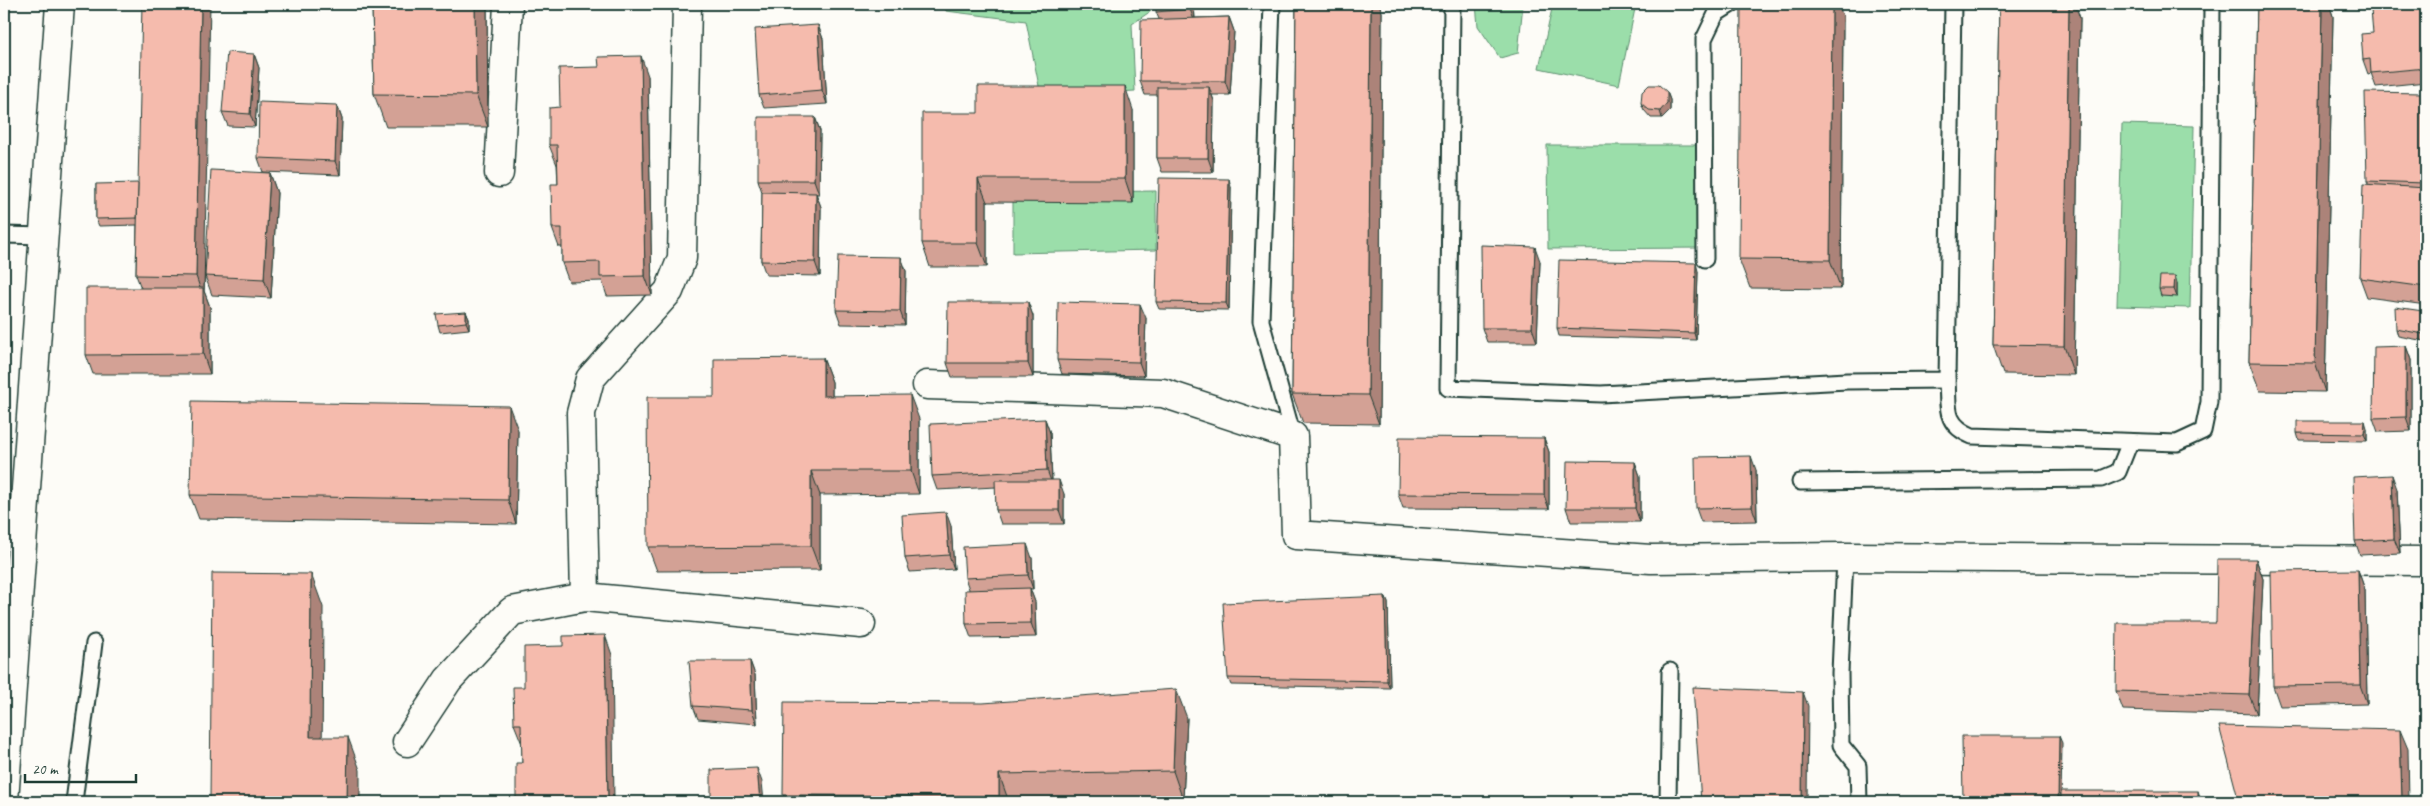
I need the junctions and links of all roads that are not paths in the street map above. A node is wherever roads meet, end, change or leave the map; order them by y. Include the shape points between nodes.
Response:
1 (60, 4) edge
2 (508, 4) edge
3 (687, 4) edge
4 (1272, 4) edge
5 (1452, 4) edge
6 (1732, 4) edge
7 (1953, 4) edge
8 (2212, 4) edge
9 (499, 173) dead end
10 (4, 235) edge
11 (44, 236) junction
12 (1705, 259) dead end
13 (1947, 380) junction
14 (927, 385) dead end
15 (1292, 436) junction
16 (2130, 442) junction
17 (1800, 482) dead end
18 (1845, 558) junction
19 (2426, 561) edge
20 (585, 597) junction
21 (861, 624) dead end
22 (94, 643) dead end
23 (1670, 671) dead end
24 (407, 742) dead end
25 (4, 801) edge
26 (74, 802) edge
27 (1668, 802) edge
28 (1859, 802) edge

1 - 11 street
2 - 9 street
3 - 20 street via 682,258 669,291 590,379 581,413
4 - 15 lane via 1261,321
5 - 13 lane via 1448,388 1601,394
6 - 12 lane via 1716,14 1704,39
7 - 13 lane
8 - 16 lane via 2209,402 2203,431 2177,443
10 - 11 lane
11 - 25 street
13 - 16 lane via 1950,419 1958,430 1972,436
14 - 15 street via 1163,393
15 - 18 street via 1296,535 1650,559
16 - 17 lane via 2118,472 2101,479
18 - 19 street
18 - 28 lane via 1840,673 1841,745 1858,766
20 - 21 street
20 - 24 street via 512,611 448,680
22 - 26 lane
23 - 27 lane

